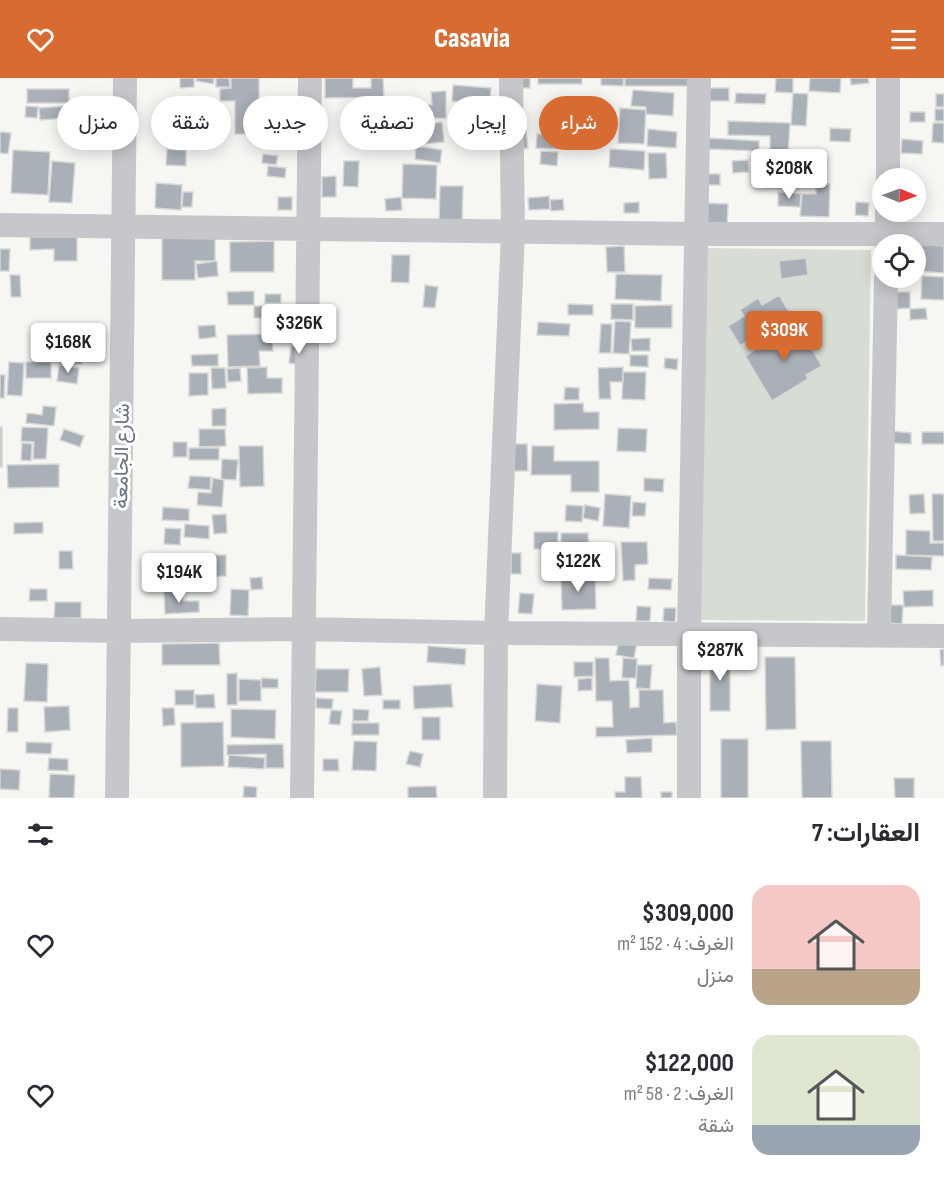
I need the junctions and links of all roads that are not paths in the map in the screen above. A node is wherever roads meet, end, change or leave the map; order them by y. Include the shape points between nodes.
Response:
1 (125, 78) edge
2 (310, 78) edge
3 (511, 78) edge
4 (699, 78) edge
5 (888, 78) edge
6 (888, 168) edge
7 (0, 225) edge
8 (125, 228) junction
9 (309, 228) junction
10 (887, 230) edge
11 (513, 231) junction
12 (695, 234) junction
13 (944, 234) edge
14 (886, 288) edge
15 (0, 629) edge
16 (303, 629) junction
17 (120, 631) junction
18 (496, 633) junction
19 (689, 635) junction
20 (879, 635) junction
21 (944, 636) edge
22 (117, 798) edge
23 (302, 798) edge
24 (495, 798) edge
25 (689, 798) edge

1 - 8 street, شارع الجامعة
2 - 9 street
3 - 11 street
4 - 12 street
5 - 6 street
7 - 8 street
8 - 9 street
8 - 17 street, شارع الجامعة
9 - 11 street
9 - 16 street
10 - 12 street
10 - 13 street
11 - 12 street
11 - 18 street
12 - 19 street
14 - 20 street
15 - 17 street
16 - 17 street
16 - 18 street
16 - 23 street
17 - 22 street, شارع الجامعة
18 - 19 street
18 - 24 street
19 - 20 street
19 - 25 street
20 - 21 street

